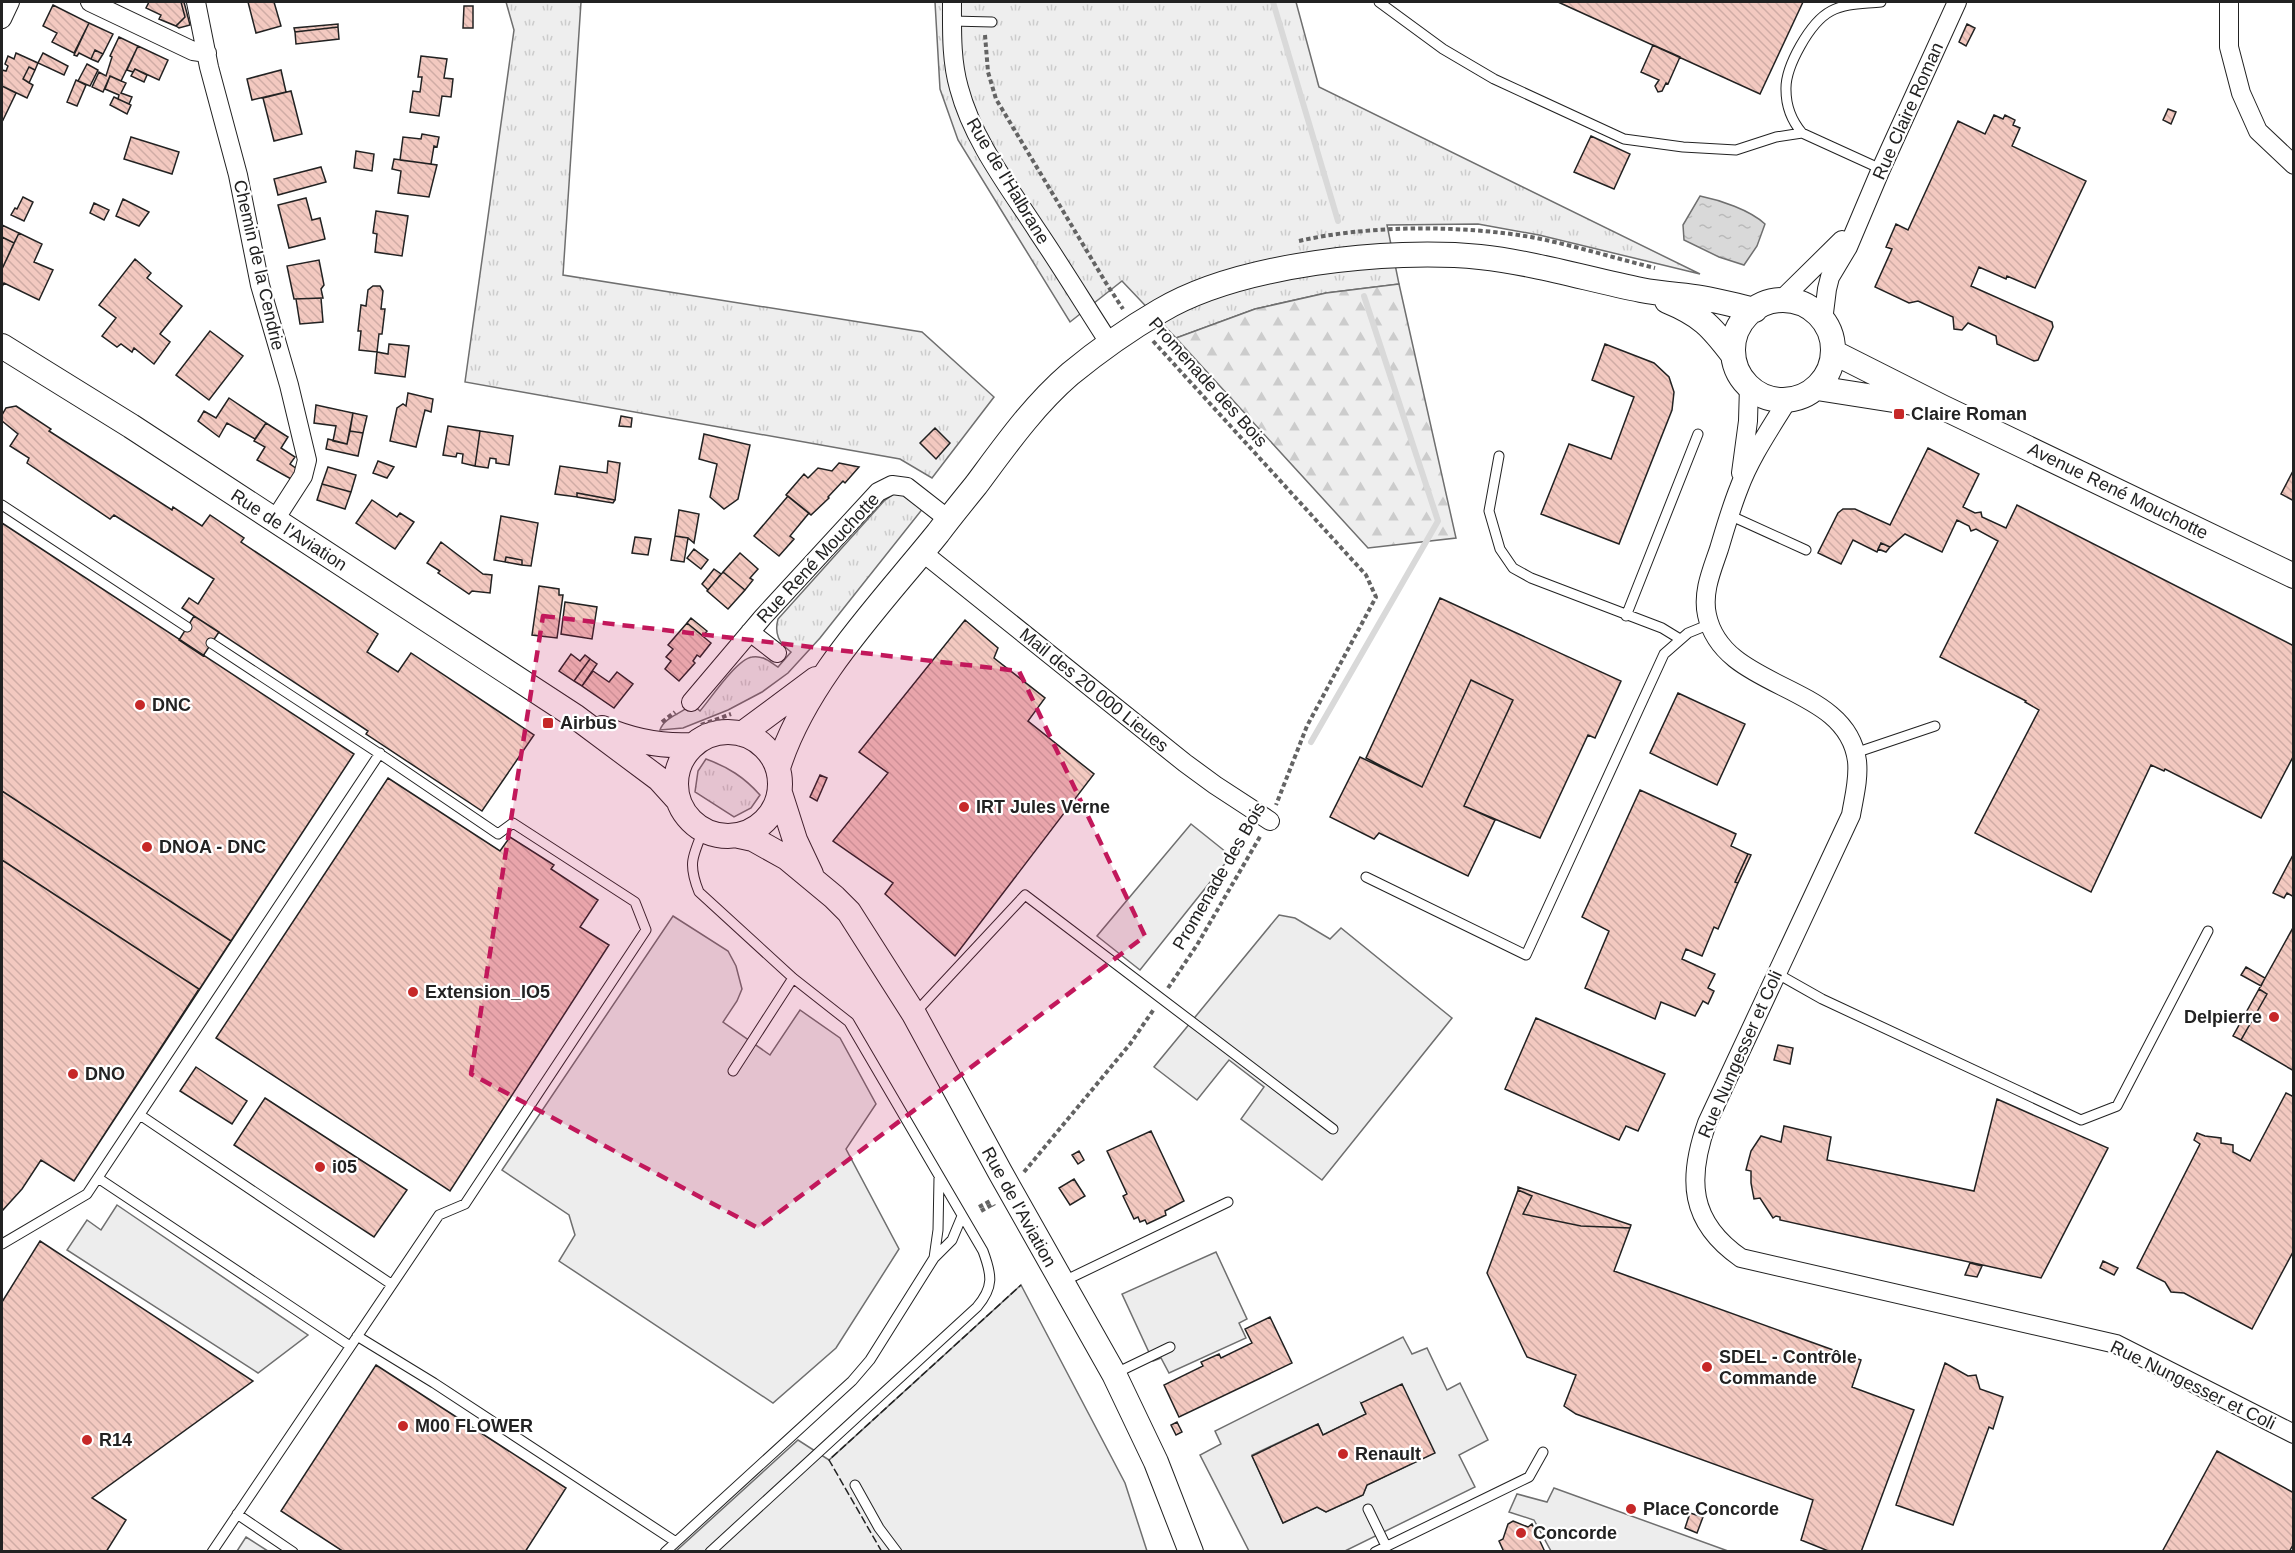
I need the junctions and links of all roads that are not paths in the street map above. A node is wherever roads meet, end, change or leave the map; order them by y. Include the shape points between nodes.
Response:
1 (10, 2) edge
2 (90, 2) edge
3 (196, 2) edge
4 (952, 2) edge
5 (1379, 2) edge
6 (1881, 2) edge
7 (1957, 2) edge
8 (2229, 2) edge
9 (2, 19) edge
10 (952, 21) junction
11 (988, 22) road end
12 (207, 53) junction
13 (1802, 133) junction
14 (2294, 165) edge
15 (1881, 169) junction
16 (1859, 220) junction
17 (1643, 291) junction
18 (1781, 300) junction
19 (1755, 310) junction
20 (1823, 321) junction
21 (1110, 344) junction
22 (2, 346) edge
23 (1833, 352) junction
24 (1733, 355) junction
25 (1749, 386) junction
26 (1817, 388) junction
27 (1787, 401) junction
28 (1942, 407) junction
29 (1698, 434) dead end
30 (1498, 456) dead end
31 (1739, 487) junction
32 (2, 505) edge
33 (1729, 515) junction
34 (948, 519) junction
35 (274, 521) junction
36 (1806, 550) dead end
37 (922, 552) junction
38 (2294, 576) edge
39 (1626, 616) junction
40 (1710, 624) junction
41 (187, 627) dead end
42 (750, 632) junction
43 (1680, 639) junction
44 (211, 643) dead end
45 (777, 652) dead end
46 (828, 670) junction
47 (691, 702) road end
48 (576, 717) junction
49 (739, 723) junction
50 (1935, 726) dead end
51 (692, 737) junction
52 (380, 753) junction
53 (1855, 753) junction
54 (778, 768) junction
55 (780, 793) junction
56 (678, 800) junction
57 (1270, 821) road end
58 (703, 831) junction
59 (739, 836) junction
60 (1366, 877) dead end
61 (815, 882) junction
62 (2208, 931) dead end
63 (1776, 974) junction
64 (793, 978) junction
65 (914, 1014) junction
66 (733, 1071) dead end
67 (140, 1115) junction
68 (1333, 1128) dead end
69 (939, 1176) junction
70 (98, 1178) junction
71 (1228, 1202) dead end
72 (962, 1216) junction
73 (2, 1244) edge
74 (934, 1258) junction
75 (1062, 1282) junction
76 (392, 1284) junction
77 (357, 1336) junction
78 (350, 1346) junction
79 (1170, 1347) dead end
80 (1114, 1374) junction
81 (2294, 1434) edge
82 (1543, 1452) dead end
83 (855, 1485) dead end
84 (1368, 1509) dead end
85 (237, 1514) junction
86 (676, 1542) junction
87 (1386, 1546) junction
88 (212, 1551) edge
89 (293, 1551) edge
90 (665, 1551) edge
91 (710, 1551) edge
92 (897, 1551) edge
93 (1191, 1551) edge
94 (1375, 1551) edge

1 - 9 street
2 - 12 street via 193,51
3 - 12 street, Chemin de la Cendrie
4 - 10 street, Rue de l'Halbrane
5 - 13 lane via 1443,49 1494,79 1624,139 1736,150
6 - 13 lane via 1831,11 1813,27 1801,46 1786,88 1790,114
7 - 15 street, Rue Claire Roman
8 - 14 street via 2229,47 2241,93 2258,131
10 - 11 lane
10 - 21 street, Rue de l'Halbrane via 959,87 976,132
12 - 35 street, Chemin de la Cendrie via 238,175 260,285 307,460 303,476
13 - 15 lane
15 - 16 street, Rue Claire Roman
16 - 18 street, Rue Claire Roman
16 - 20 street, Rue Claire Roman via 1830,278
17 - 19 street
17 - 21 street via 1549,268 1481,257 1359,257 1226,284 1161,310 1140,331
17 - 24 street via 1700,317 1712,326
18 - 19 street
18 - 20 street via 1806,306
19 - 24 street via 1735,336
20 - 23 street
21 - 34 street via 1042,401
22 - 35 street, Rue de l'Aviation
23 - 26 street via 1829,370
23 - 28 street, Avenue René Mouchotte
24 - 25 street
25 - 27 street
25 - 31 street, Rue Nungesser et Coli
26 - 27 street
26 - 28 street, Avenue René Mouchotte
27 - 31 street, Rue Nungesser et Coli
28 - 38 street, Avenue René Mouchotte
29 - 39 lane
30 - 39 lane via 1489,511 1500,549 1513,568
31 - 33 street, Rue Nungesser et Coli
32 - 41 lane
33 - 36 lane
33 - 40 street, Rue Nungesser et Coli via 1708,584
34 - 37 street
34 - 42 street, Rue René Mouchotte via 907,487 885,488
35 - 48 street, Rue de l'Aviation
37 - 46 street
37 - 57 street, Mail des 20 000 Lieues via 1185,763
39 - 43 lane via 1662,628
40 - 43 lane
40 - 53 street, Rue Nungesser et Coli via 1736,660 1820,707 1838,722
42 - 45 street, Rue René Mouchotte
42 - 47 street, Rue René Mouchotte
43 - 60 lane via 1664,654 1526,956
44 - 52 lane
46 - 49 street
46 - 54 street via 793,728
48 - 51 street, Rue de l'Aviation via 654,745
48 - 56 street, Rue de l'Aviation via 659,779
49 - 51 street via 716,733
49 - 54 street via 764,746
50 - 53 lane
51 - 56 street via 677,770
52 - 67 lane
52 - 76 lane via 498,834 513,823 636,902 646,930 465,1204 439,1215
53 - 63 street, Rue Nungesser et Coli via 1857,786 1851,815
54 - 55 street
55 - 59 street via 763,824
55 - 61 street, Rue de l'Aviation via 795,840
56 - 58 street via 687,818
58 - 59 street via 721,837
58 - 64 lane via 692,858 692,875 699,892
59 - 61 street, Rue de l'Aviation via 753,839 787,858
61 - 65 street, Rue de l'Aviation via 849,912
62 - 63 lane via 2117,1106 2081,1120
63 - 81 street, Rue Nungesser et Coli via 1697,1150 1694,1177 1698,1204 1709,1228 1724,1246 1741,1258 2116,1344
64 - 66 lane
64 - 69 lane via 849,1022
65 - 68 lane via 1025,895
65 - 75 street, Rue de l'Aviation
67 - 70 lane
67 - 76 lane
69 - 72 lane
69 - 74 lane
70 - 73 lane via 87,1194
70 - 78 lane
71 - 75 lane
72 - 74 lane via 952,1240
72 - 91 lane via 990,1269 987,1294
74 - 86 lane via 870,1360 852,1381
75 - 80 street, Rue de l'Aviation
76 - 77 lane
77 - 78 lane
77 - 86 lane
78 - 85 lane
79 - 80 lane
80 - 93 street, Rue de l'Aviation via 1156,1462
82 - 87 lane via 1529,1477
83 - 92 lane
84 - 87 lane
85 - 88 lane
85 - 89 lane
86 - 90 lane
87 - 94 lane

